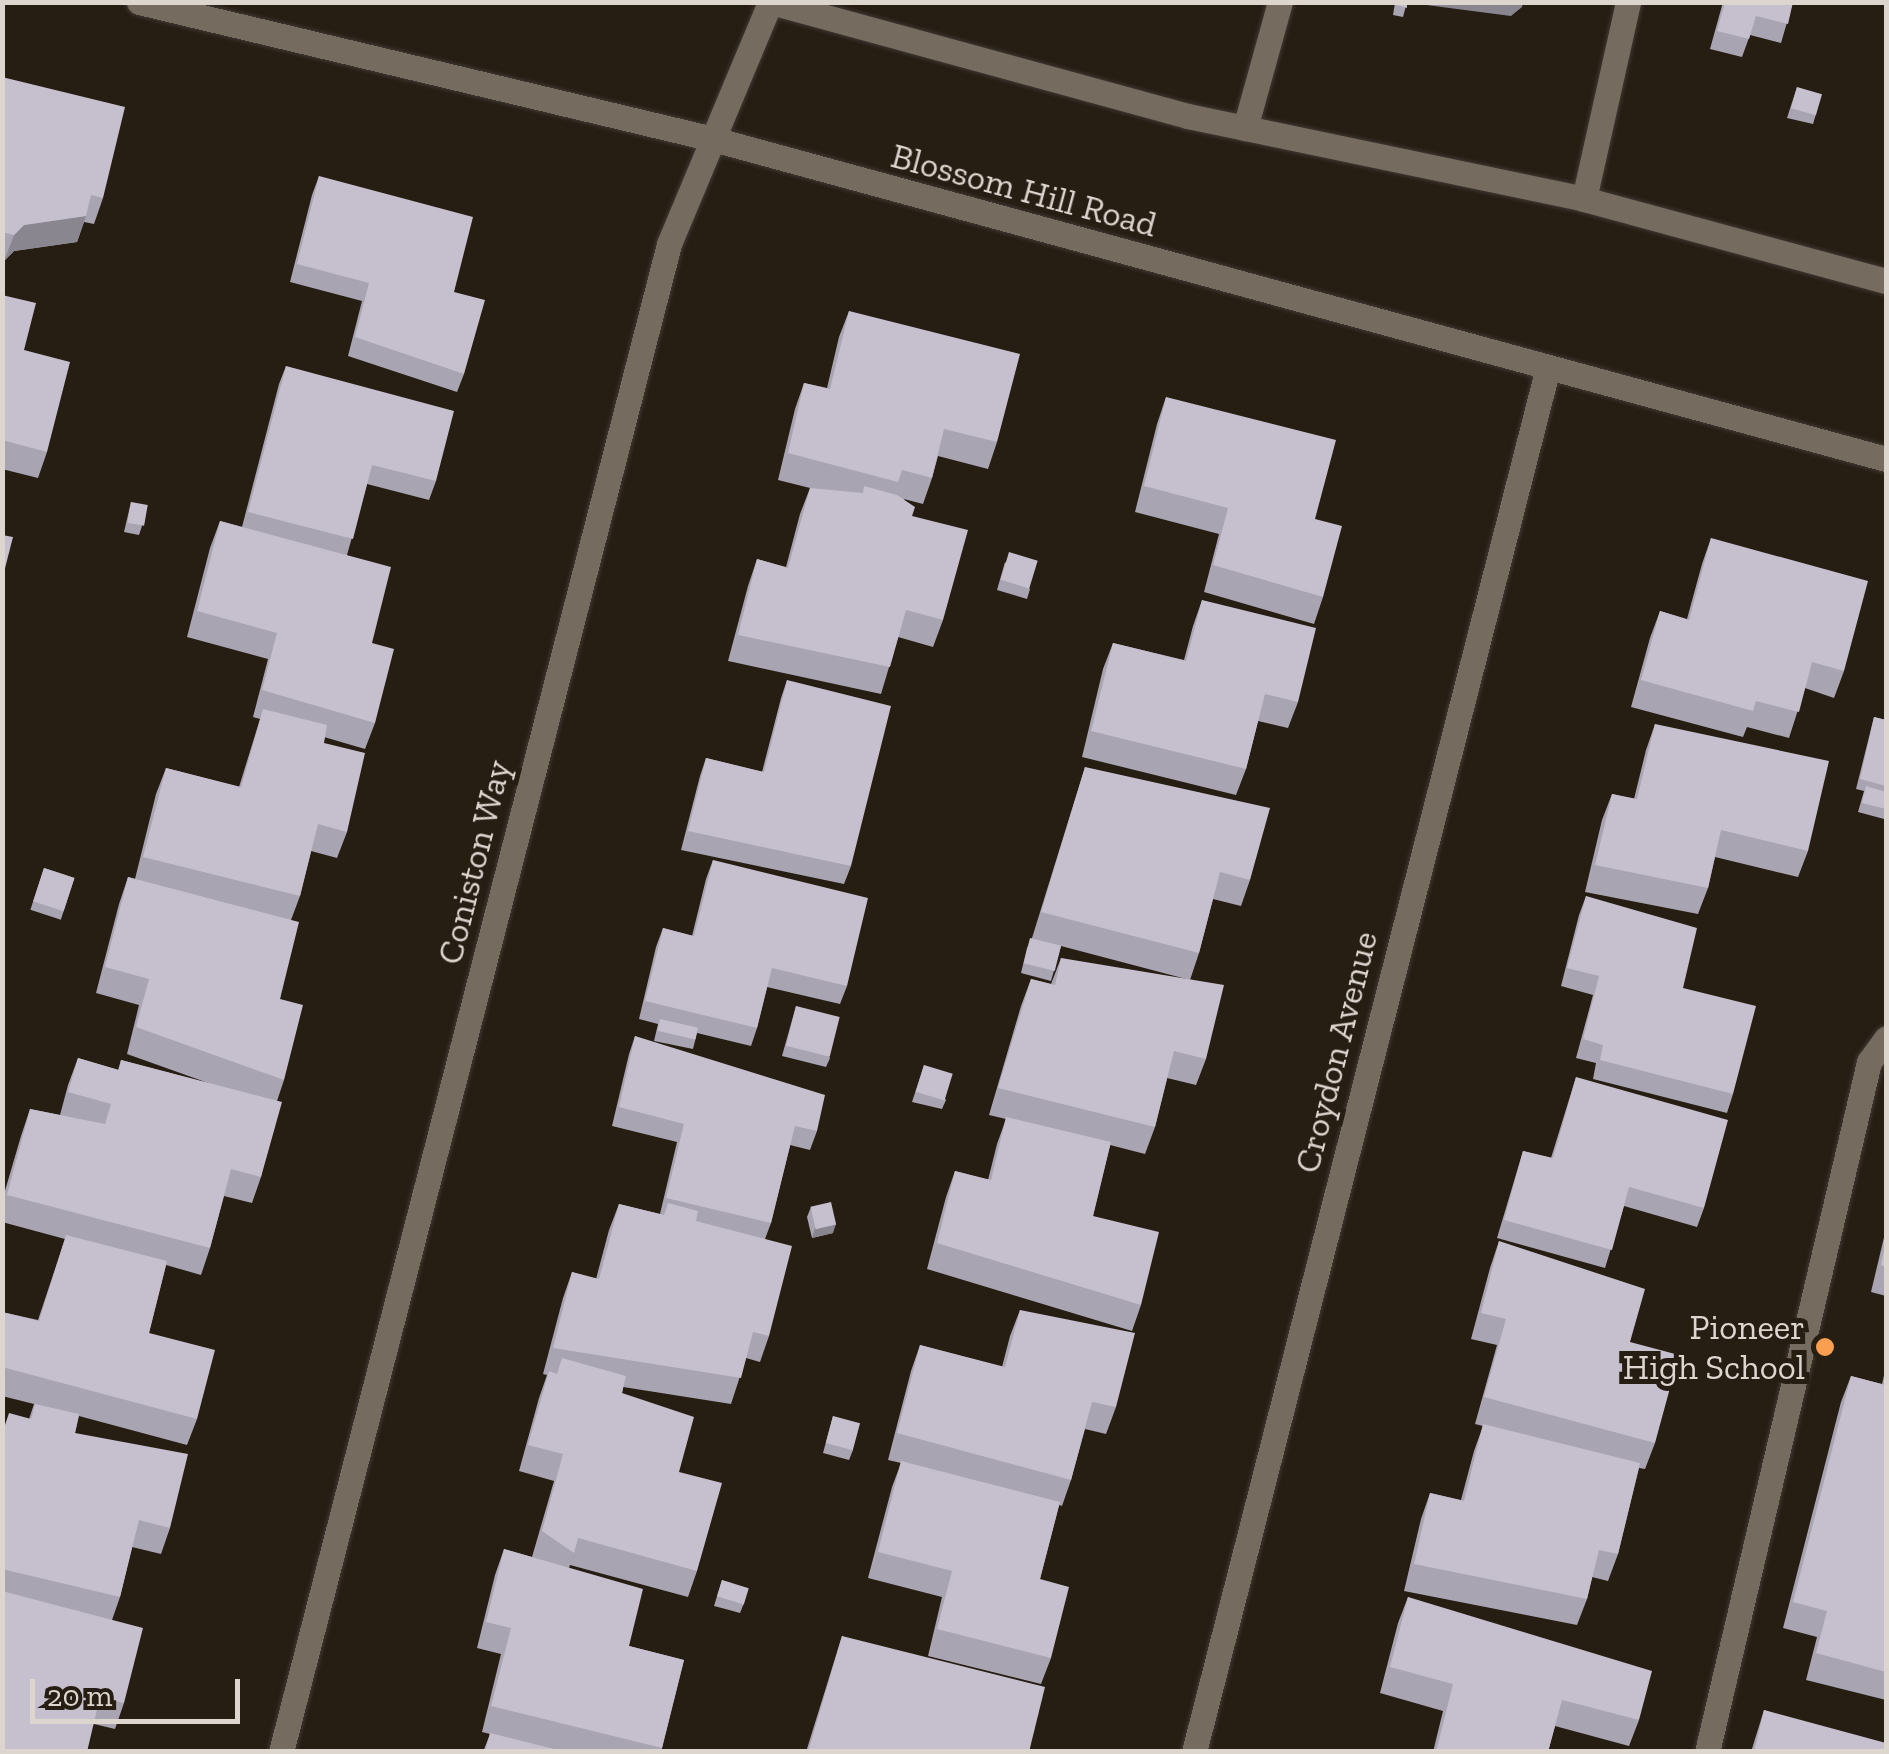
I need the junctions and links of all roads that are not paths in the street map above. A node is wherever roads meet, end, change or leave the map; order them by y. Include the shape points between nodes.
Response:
1 (140, 2) edge
2 (771, 2) edge
3 (1280, 2) edge
4 (1628, 2) edge
5 (1245, 128) junction
6 (712, 139) junction
7 (1584, 199) junction
8 (1886, 281) edge
9 (1548, 371) junction
10 (1886, 459) edge
11 (1886, 1039) edge
12 (281, 1752) edge
13 (1194, 1752) edge
14 (1706, 1752) edge

1 - 6 street, Blossom Hill Road
2 - 5 street
2 - 6 street, Coniston Way
3 - 5 street
4 - 7 street
5 - 7 street
6 - 9 street, Blossom Hill Road
6 - 12 street, Coniston Way via 669,244
7 - 8 street
9 - 10 street, Blossom Hill Road
9 - 13 street, Croydon Avenue
11 - 14 street via 1869,1062

